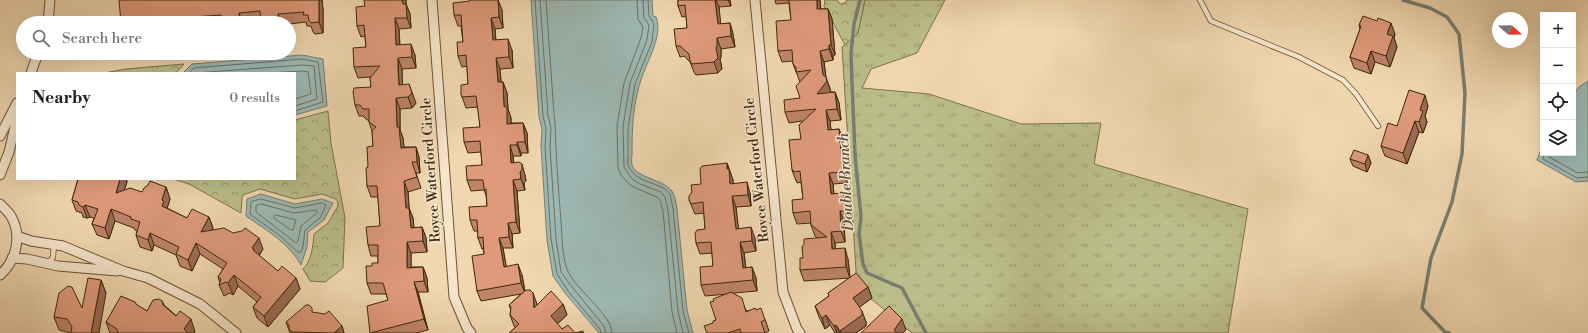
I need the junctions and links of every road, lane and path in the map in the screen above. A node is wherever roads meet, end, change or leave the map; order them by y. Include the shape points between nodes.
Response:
1 (50, 0) edge
2 (432, 0) edge
3 (755, 0) edge
4 (1200, 0) edge
5 (49, 16) edge
6 (36, 60) edge
7 (31, 72) edge
8 (16, 105) edge
9 (16, 122) edge
10 (1378, 126) dead end
11 (0, 136) edge
12 (0, 175) edge
13 (0, 204) edge
14 (17, 236) junction
15 (54, 244) junction
16 (12, 258) junction
17 (48, 264) junction
18 (123, 271) junction
19 (0, 275) edge
20 (236, 333) edge
21 (471, 333) edge
22 (800, 333) edge

1 - 5 street
2 - 21 street, Royce Waterford Circle via 454,297
3 - 22 street, Royce Waterford Circle via 783,292
4 - 10 lane via 1211,21 1299,57 1343,80
6 - 7 street
8 - 11 street
9 - 12 street
13 - 14 street via 12,217
14 - 15 street
14 - 16 street via 15,254
15 - 17 lane
15 - 18 street
16 - 17 street
16 - 19 street
17 - 18 street
18 - 20 street via 148,278 180,293 200,304

